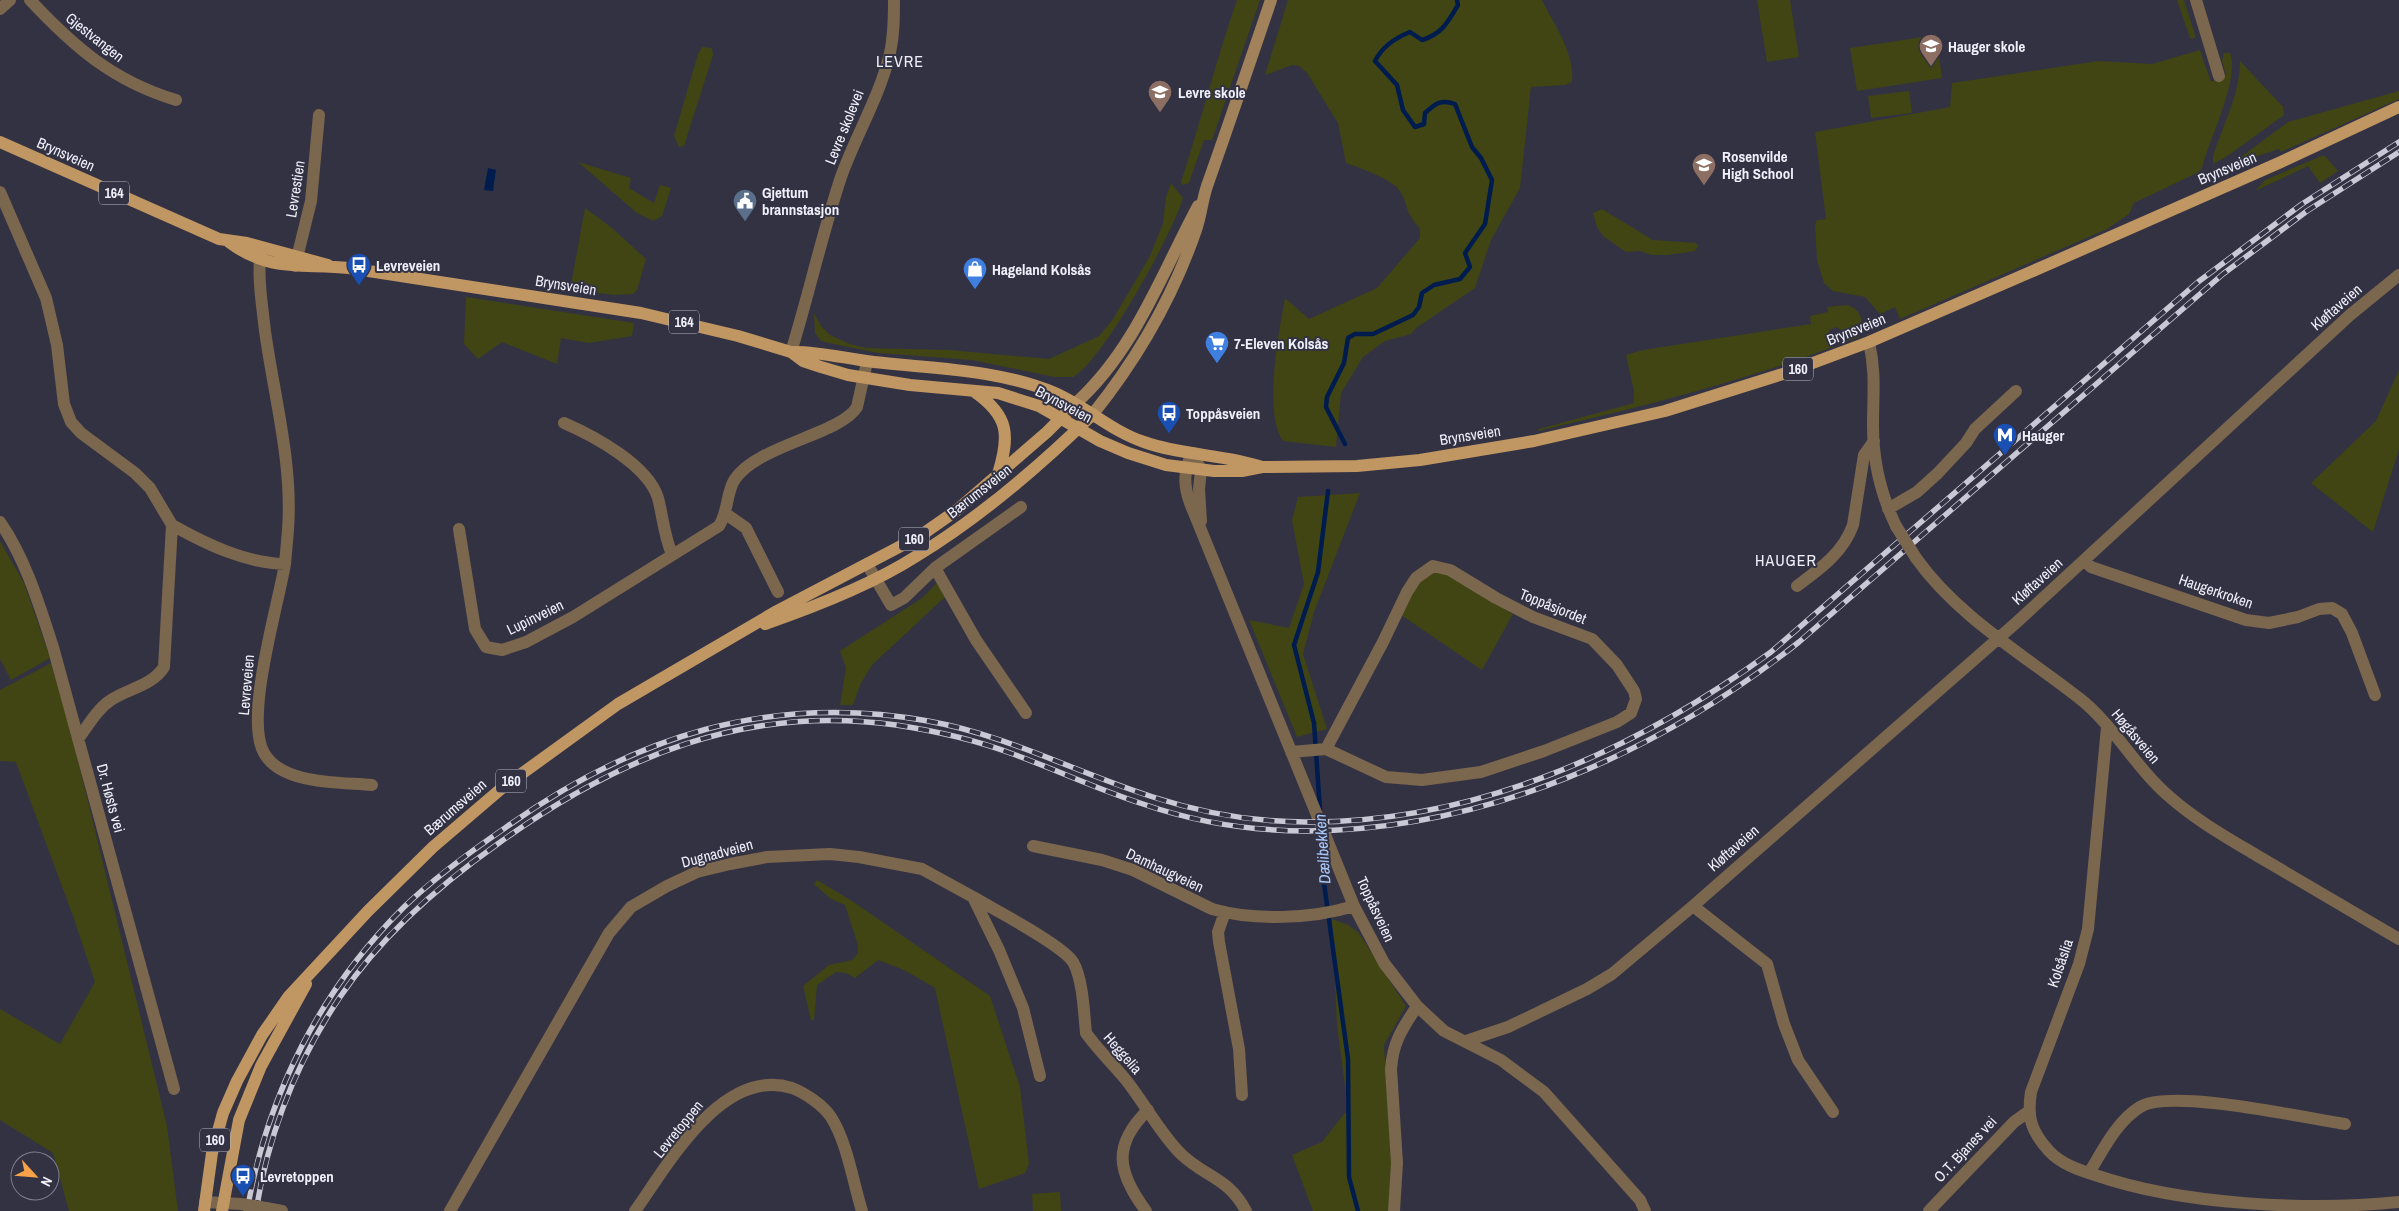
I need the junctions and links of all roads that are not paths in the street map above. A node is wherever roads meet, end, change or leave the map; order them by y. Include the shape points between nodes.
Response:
1 (10, 0) edge
2 (30, 0) edge
3 (894, 0) edge
4 (1271, 0) edge
5 (2196, 0) edge
6 (0, 9) edge
7 (2219, 76) dead end
8 (176, 100) dead end
9 (2399, 107) edge
10 (319, 115) dead end
11 (0, 142) edge
12 (0, 192) edge
13 (1205, 192) junction
14 (260, 254) junction
15 (296, 261) junction
16 (2399, 275) edge
17 (1869, 342) junction
18 (791, 352) junction
19 (867, 362) junction
20 (864, 378) junction
21 (973, 390) junction
22 (2016, 391) dead end
23 (1075, 404) junction
24 (1093, 414) junction
25 (1061, 418) junction
26 (564, 423) dead end
27 (1078, 429) junction
28 (1874, 441) junction
29 (1192, 453) junction
30 (1262, 467) junction
31 (1185, 468) junction
32 (1201, 470) junction
33 (998, 474) junction
34 (1021, 507) dead end
35 (1888, 509) junction
36 (726, 514) junction
37 (0, 522) edge
38 (172, 525) junction
39 (459, 529) dead end
40 (1202, 531) junction
41 (672, 554) junction
42 (2084, 560) junction
43 (285, 564) junction
44 (867, 564) junction
45 (935, 568) junction
46 (874, 578) junction
47 (1797, 586) dead end
48 (778, 592) dead end
49 (746, 630) junction
50 (1997, 638) junction
51 (2376, 695) dead end
52 (1026, 713) dead end
53 (2107, 727) junction
54 (78, 739) junction
55 (1326, 749) junction
56 (1291, 752) junction
57 (372, 785) dead end
58 (1033, 846) dead end
59 (973, 897) junction
60 (1354, 906) junction
61 (1693, 906) junction
62 (1224, 912) junction
63 (2399, 939) edge
64 (310, 975) junction
65 (1417, 1006) junction
66 (1466, 1041) junction
67 (1040, 1076) dead end
68 (174, 1089) dead end
69 (1242, 1095) dead end
70 (1148, 1110) junction
71 (1833, 1112) dead end
72 (2028, 1112) junction
73 (2345, 1124) dead end
74 (2089, 1173) junction
75 (2399, 1202) edge
76 (205, 1206) edge
77 (223, 1207) edge
78 (282, 1211) edge
79 (450, 1211) edge
80 (635, 1211) edge
81 (862, 1211) edge
82 (1146, 1211) edge
83 (1246, 1211) edge
84 (1395, 1211) edge
85 (1645, 1211) edge
86 (1929, 1211) edge

1 - 6 street
2 - 8 street, Gjestvangen via 75,46 105,69 153,93
3 - 18 street, Levre skolevei via 889,54 836,194
4 - 13 main road, Bærumsveien
5 - 7 street
9 - 17 main road, Brynsveien / 160
10 - 15 street, Levrestien via 315,177
11 - 14 main road, Brynsveien / 164 via 229,242 247,244
12 - 38 street via 46,298 57,345 64,404 71,422 150,488
13 - 23 main road, Bærumsveien via 1145,314 1104,375
13 - 24 main road, Bærumsveien via 1197,228 1162,311 1139,350
14 - 15 main road, Brynsveien / 164
14 - 43 street, Levreveien via 261,300 285,462 288,527
15 - 18 main road, Brynsveien / 164 via 641,313 703,326
16 - 42 street, Kløftaveien via 2350,315
17 - 28 street, Høgåsveien via 1875,370
17 - 30 main road, Brynsveien / 160 via 1732,391 1665,411 1534,440 1420,460 1349,466
18 - 19 main road, Brynsveien / 164
18 - 20 main road, Brynsveien / 164 via 821,368
19 - 20 street, Lupinveien
19 - 23 main road, Brynsveien / 164 via 1003,376
20 - 21 main road, Brynsveien / 164
20 - 36 street, Lupinveien via 853,414 750,466 736,479
21 - 25 main road, Brynsveien / 164 via 1019,399
21 - 33 main road via 988,401 1006,431
22 - 35 street via 1975,429 1938,473 1917,492
23 - 24 main road, 160
23 - 25 main road, Bærumsveien / 160
24 - 27 main road, Bærumsveien / 160
24 - 29 main road, Brynsveien / 160 via 1107,426 1143,442
25 - 27 main road, Brynsveien / 164
25 - 33 main road, Bærumsveien / 160
26 - 41 street via 585,432 649,480 657,497
27 - 31 main road, Brynsveien / 160 via 1138,457
27 - 46 main road, Bærumsveien / 160 via 973,517 913,558
28 - 35 street, Høgåsveien via 1878,477
28 - 47 street, Høgåsveien via 1864,455 1849,535 1826,564
29 - 30 main road, Brynsveien / 160
29 - 31 street, Toppåsveien
29 - 32 street
30 - 32 main road, Brynsveien / 160 via 1242,471
31 - 32 main road, Brynsveien / 160
31 - 40 street, Toppåsveien via 1185,490
32 - 40 street, Toppåsveien
33 - 44 main road, Bærumsveien / 160 via 928,531
34 - 45 street
35 - 50 street, Høgåsveien, bridge via 1916,558 1941,588
36 - 41 street, Lupinveien via 719,526
36 - 48 street via 746,528
37 - 54 street, Dr. Høsts vei via 35,590
38 - 43 street via 224,551
38 - 54 street via 164,667 150,681 111,700
39 - 41 street, Lupinveien via 475,628 486,647 502,650 526,642 573,617
40 - 56 street, Toppåsveien
42 - 50 street, Kløftaveien
42 - 51 street, Haugerkroken via 2091,567 2246,620 2269,623 2332,608 2342,614 2352,633
43 - 57 street, Levreveien via 266,648 259,704 263,752 274,766 290,775
44 - 46 street
44 - 49 main road, Bærumsveien / 160 via 777,610
45 - 46 street via 904,598 891,604
45 - 52 street via 976,640
46 - 49 main road, Bærumsveien / 160 via 822,602
49 - 64 main road, Bærumsveien / 160 via 618,704 502,788 408,871
50 - 53 street, Høgåsveien via 2079,698
50 - 61 street, Kløftaveien
53 - 63 street, Høgåsveien via 2151,779 2196,818
53 - 72 street, Kolsåslia via 2088,929 2079,964 2036,1075
54 - 68 street, Dr. Høsts vei
55 - 55 street, Toppåsjordet via 1386,777 1422,780 1452,777 1503,765 1618,722 1631,713 1636,699 1631,684 1592,639 1533,617 1450,570 1433,566 1416,578 1407,592 1358,693
55 - 56 street, Toppåsjordet
56 - 60 street, Toppåsveien
58 - 62 street, Damhaugveien via 1102,860 1132,870
59 - 67 street via 1023,1008
59 - 70 street, Heggelia via 1068,956 1077,973 1086,1034 1126,1079
59 - 79 street, Dugnadveien via 922,869 830,854 767,857 697,872 631,907 609,934
60 - 62 street, Damhaugveien via 1312,915 1254,916
60 - 65 street, Toppåsveien via 1384,963
61 - 66 street, Kløftaveien via 1603,979 1508,1027
61 - 71 street via 1767,964 1798,1060
62 - 69 street via 1218,932 1239,1049
64 - 76 main road, Bærumsveien / 160 via 276,1014 237,1081 217,1135
64 - 77 main road, Bærumsveien / 160 via 273,1042 239,1120
65 - 66 street, Toppåsveien via 1444,1031
65 - 84 street via 1395,1042 1390,1069 1397,1163
66 - 85 street, Toppåsveien via 1501,1060 1544,1092 1640,1200
70 - 82 street via 1134,1123 1126,1137 1122,1162 1133,1193
70 - 83 street, Heggelia via 1180,1152 1196,1167 1226,1184 1239,1197
72 - 74 street via 2031,1125 2049,1151 2061,1161
72 - 86 street, O.T. Bjanes vei via 2014,1122
73 - 74 street via 2262,1109 2155,1101 2131,1112
74 - 75 street via 2170,1194 2224,1202 2339,1207
76 - 77 street
77 - 78 street, bridge via 241,1204
80 - 81 street, Levretoppen via 712,1111 730,1097 750,1089 771,1086 798,1090 830,1116 839,1134

